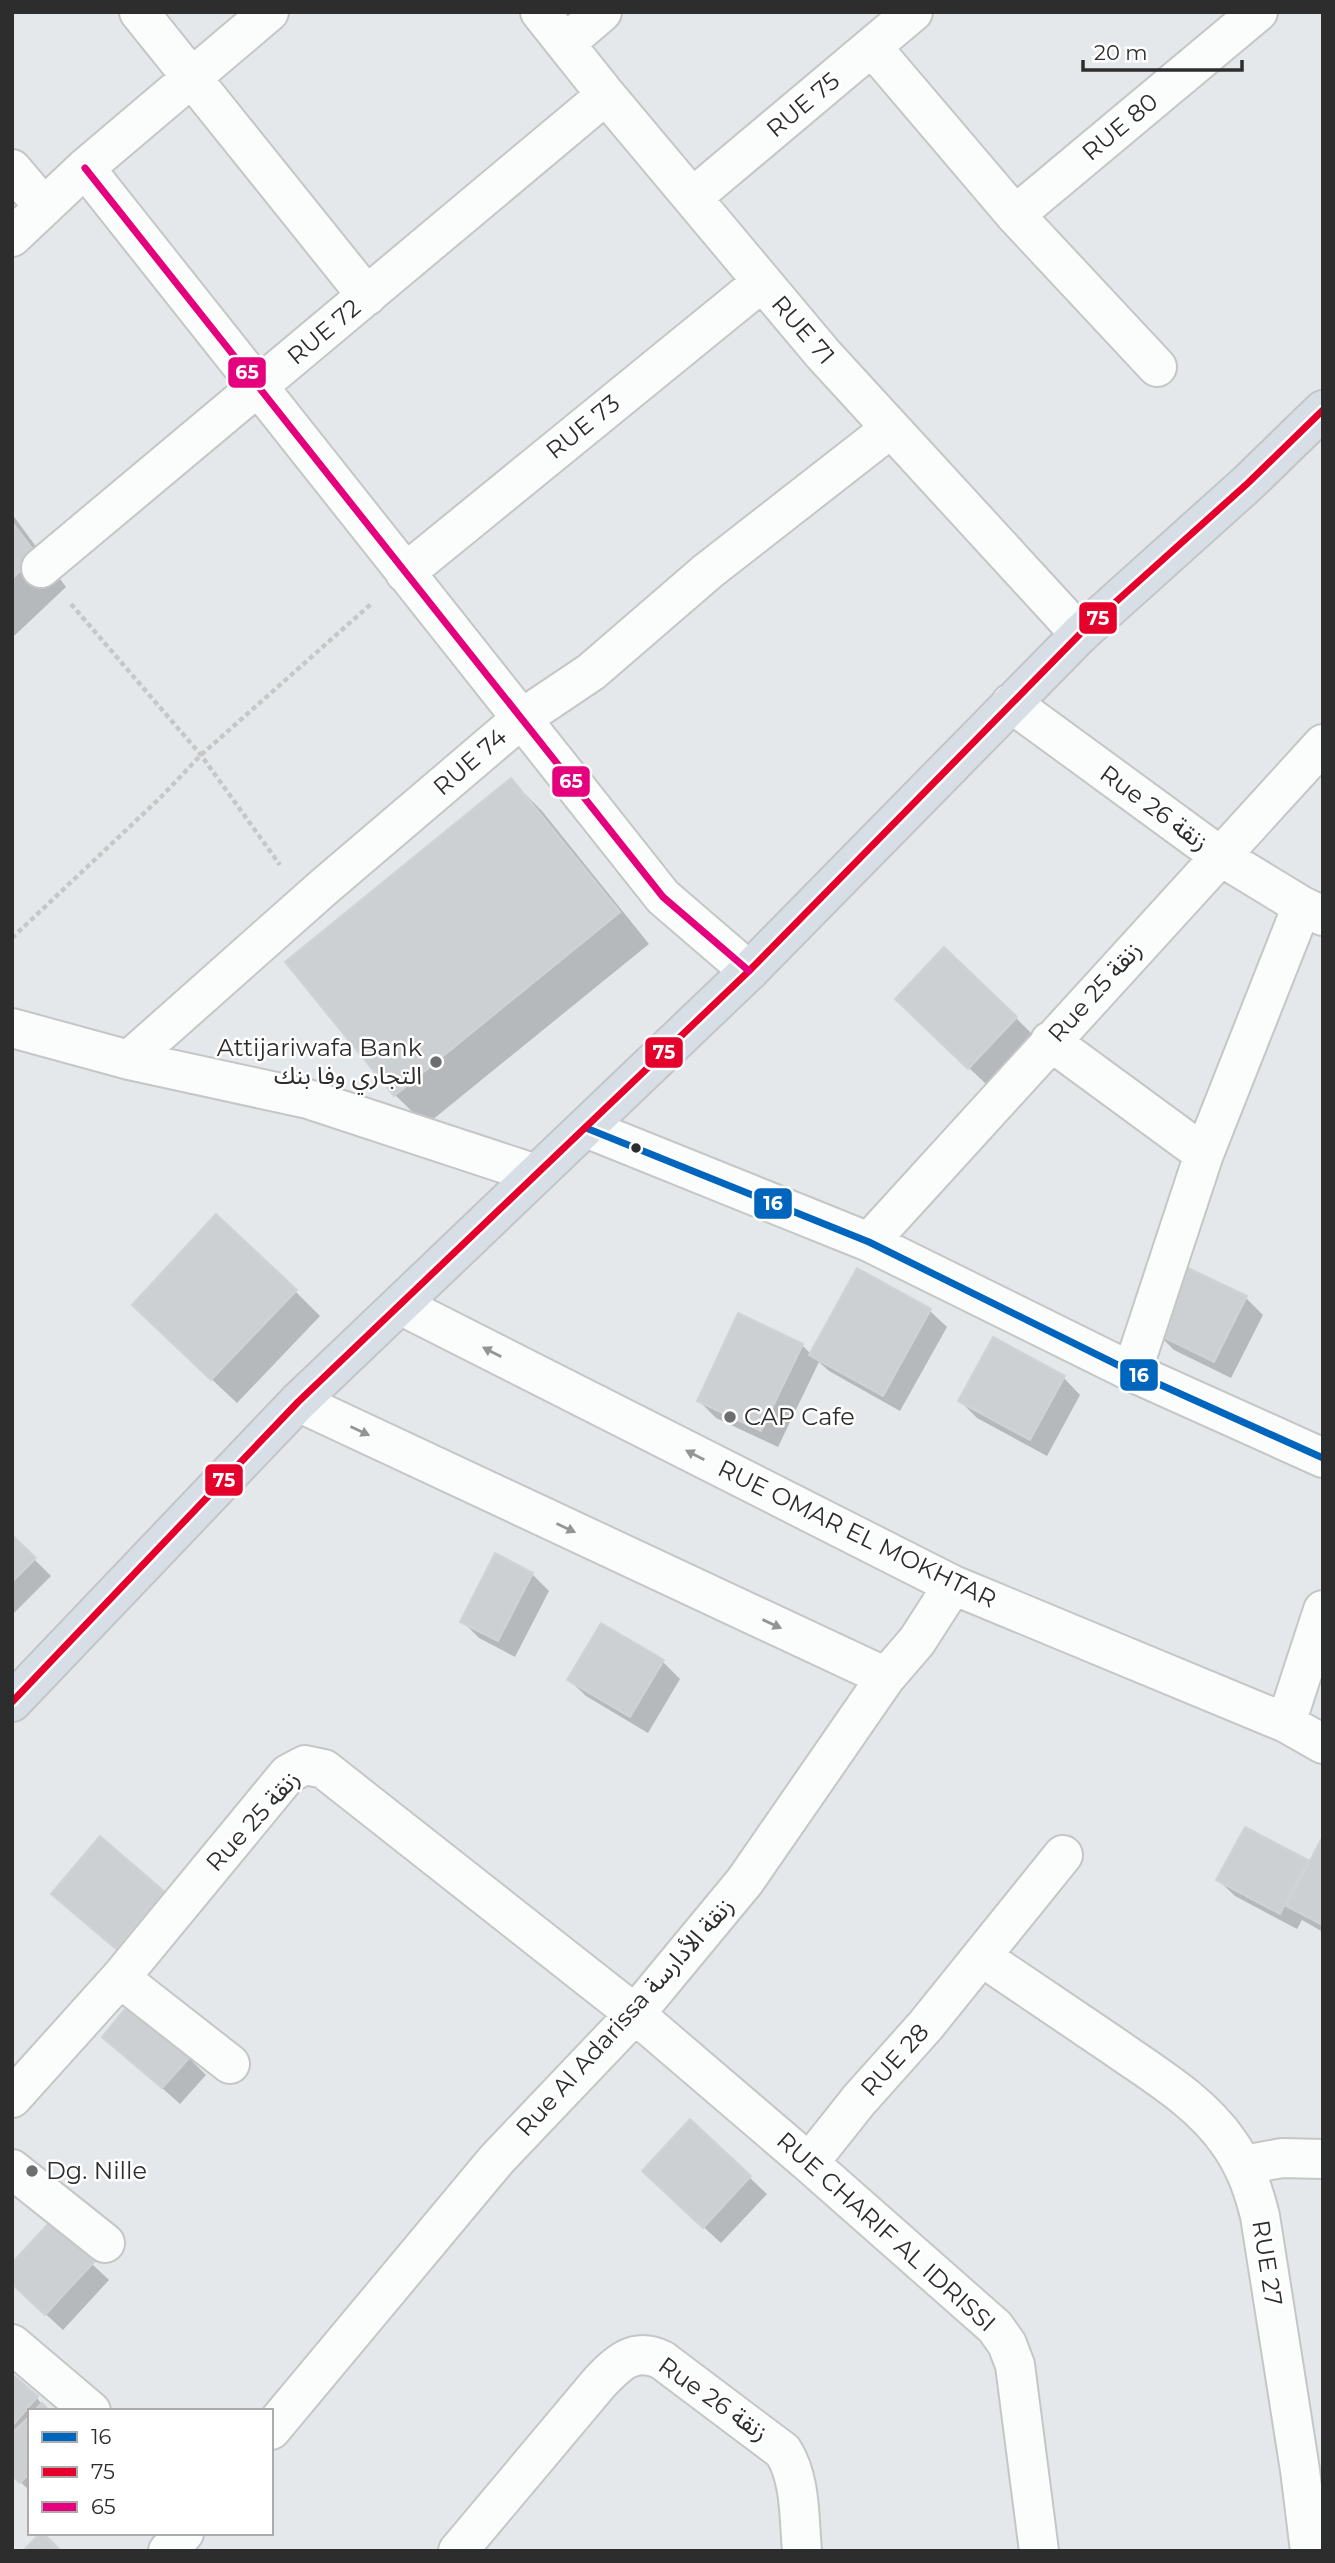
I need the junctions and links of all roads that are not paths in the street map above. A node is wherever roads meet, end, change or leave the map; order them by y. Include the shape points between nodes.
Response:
1 (139, 12) edge
2 (269, 12) edge
3 (540, 12) edge
4 (602, 12) edge
5 (913, 12) edge
6 (1258, 12) edge
7 (566, 43) junction
8 (872, 47) junction
9 (193, 77) junction
10 (606, 95) junction
11 (85, 168) junction
12 (12, 169) edge
13 (693, 197) junction
14 (44, 207) junction
15 (1015, 215) junction
16 (12, 237) edge
17 (762, 282) junction
18 (368, 296) junction
19 (1157, 367) dead end
20 (258, 388) junction
21 (1323, 410) edge
22 (890, 429) junction
23 (41, 568) road end
24 (405, 573) junction
25 (1080, 634) junction
26 (1011, 703) junction
27 (521, 719) junction
28 (1323, 744) edge
29 (1220, 856) junction
30 (1312, 911) edge
31 (750, 971) junction
32 (12, 1028) edge
33 (1050, 1041) junction
34 (129, 1060) junction
35 (586, 1128) junction
36 (1204, 1154) junction
37 (536, 1174) junction
38 (869, 1241) junction
39 (400, 1305) junction
40 (1132, 1372) junction
41 (298, 1402) junction
42 (1323, 1458) edge
43 (953, 1585) junction
44 (1323, 1610) edge
45 (886, 1677) junction
46 (12, 1702) edge
47 (1286, 1723) junction
48 (1323, 1744) edge
49 (1063, 1856) dead end
50 (982, 1957) junction
51 (120, 1978) junction
52 (635, 2014) junction
53 (230, 2064) dead end
54 (12, 2098) edge
55 (1323, 2159) edge
56 (809, 2163) junction
57 (1244, 2165) junction
58 (12, 2169) edge
59 (105, 2243) dead end
60 (12, 2344) edge
61 (89, 2409) edge
62 (273, 2428) edge
63 (1312, 2468) edge
64 (182, 2535) edge
65 (168, 2551) edge
66 (458, 2551) edge
67 (802, 2551) edge
68 (1039, 2551) edge
69 (1310, 2551) edge

1 - 9 street
2 - 9 street
3 - 7 street, RUE 71
4 - 7 street
5 - 8 street, RUE 75
6 - 15 street, RUE 80
7 - 10 street, RUE 71
8 - 13 street, RUE 75
8 - 15 street
9 - 11 street
9 - 18 street
10 - 13 street, RUE 71
10 - 18 street, RUE 72
11 - 14 street
11 - 20 street
12 - 14 street
13 - 17 street, RUE 71
14 - 16 street
15 - 19 street
17 - 22 street, RUE 71
17 - 24 street, RUE 73
18 - 20 street, RUE 72
20 - 23 street, RUE 72
20 - 24 street
21 - 25 main road
22 - 25 street, RUE 71
22 - 27 street, RUE 74 via 708,571 591,672
24 - 27 street
25 - 26 main road
26 - 29 street, Rue 26 زنقة
26 - 31 main road
27 - 31 street via 663,897
27 - 34 street, RUE 74
28 - 29 street, Rue 25 زنقة
29 - 30 street, Rue 26 زنقة
29 - 33 street, Rue 25 زنقة
30 - 36 street
31 - 35 main road
32 - 34 street
33 - 36 street
33 - 38 street, Rue 25 زنقة
34 - 37 street via 308,1099
35 - 37 main road
35 - 38 street
36 - 40 street
37 - 39 main road
38 - 40 street
39 - 41 main road
43 -> 39 street, RUE OMAR EL MOKHTAR
40 - 42 street
41 -> 45 street
41 - 46 main road
43 - 45 street, Rue Al Adarissa زنقة الأدارسة via 917,1641
43 - 47 street, RUE OMAR EL MOKHTAR
44 - 47 street
45 - 52 street, Rue Al Adarissa زنقة الأدارسة via 745,1881
47 - 48 street, RUE OMAR EL MOKHTAR
49 - 50 street, RUE 28
50 - 56 street, RUE 28
50 - 57 street, RUE 27 via 1171,2085 1228,2140
51 - 52 street, Rue 25 زنقة via 282,1781 296,1768 311,1765 324,1769
51 - 53 street
51 - 54 street, Rue 25 زنقة
52 - 56 street, RUE CHARIF AL IDRISSI
52 - 62 street, Rue Al Adarissa زنقة الأدارسة via 497,2159
55 - 57 street via 1282,2158
56 - 68 street, RUE CHARIF AL IDRISSI via 983,2314 1007,2344 1018,2387
57 - 63 street, RUE 27 via 1260,2216
58 - 59 street
60 - 61 street
63 - 69 street, RUE 27
64 - 65 street
66 - 67 street, Rue 26 زنقة via 619,2362 648,2355 662,2360 783,2451 796,2482

